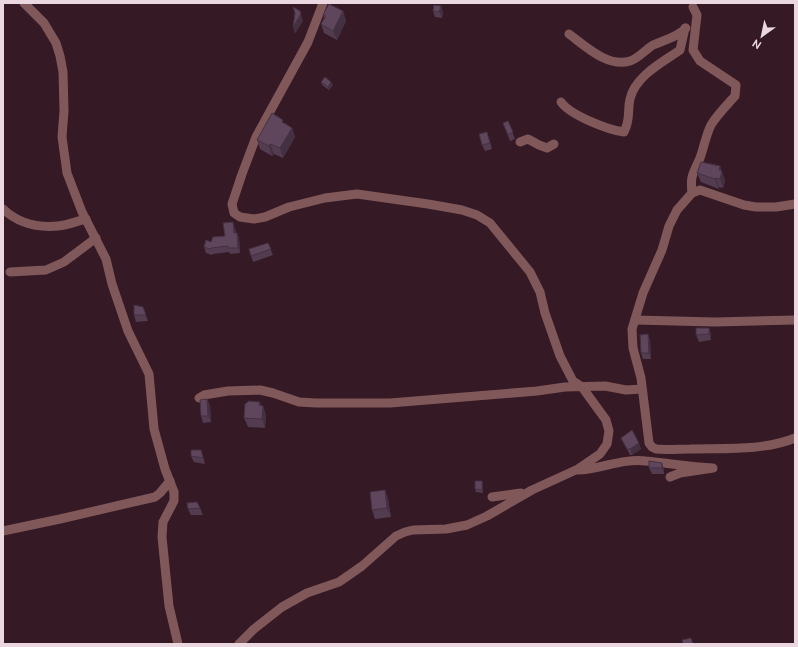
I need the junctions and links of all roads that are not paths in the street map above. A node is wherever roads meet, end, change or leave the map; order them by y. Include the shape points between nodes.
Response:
1 (24, 3) edge
2 (323, 3) edge
3 (685, 28) junction
4 (569, 34) dead end
5 (561, 102) dead end
6 (520, 142) dead end
7 (554, 144) dead end
8 (692, 193) junction
9 (795, 204) edge
10 (3, 209) edge
11 (86, 219) junction
12 (96, 238) junction
13 (10, 272) dead end
14 (635, 320) junction
15 (795, 320) edge
16 (582, 387) junction
17 (642, 389) junction
18 (199, 398) dead end
19 (795, 438) edge
20 (576, 470) junction
21 (670, 477) dead end
22 (170, 481) junction
23 (532, 490) junction
24 (492, 497) dead end
25 (3, 531) edge
26 (178, 644) edge
27 (239, 644) edge

1 - 11 street via 44,23 56,43 60,56 64,92 62,137 65,164 72,190
2 - 16 street via 308,42 256,138 232,204 234,213 240,217 254,219 325,198 357,194 462,210 477,215 490,223 530,272 540,292 560,356 573,381
3 - 4 street via 630,61 608,60
3 - 5 street via 680,50 658,64 635,88 630,98 630,114 624,132 602,126 576,114
3 - 8 street via 695,11 694,50 700,61 736,85 735,96 712,125 706,138 691,181
6 - 7 street via 528,139 547,148
8 - 9 street via 700,190 756,207
8 - 14 street via 677,210 669,226
10 - 11 street via 28,224 58,226
11 - 12 street
12 - 13 street via 64,262 46,270
12 - 22 street via 106,259 128,331 149,374 154,429
14 - 15 street
14 - 17 street via 632,329 633,348
16 - 17 street
16 - 18 street via 559,387 390,404 316,404 260,390 236,390
16 - 20 street via 606,420 609,435 607,444 600,454
17 - 19 street via 649,443 656,449 752,447
20 - 21 street via 617,462 646,461 713,468
20 - 23 street
22 - 25 street via 155,496
22 - 26 street via 174,498 163,522 162,537 169,606
23 - 24 street
23 - 27 street via 466,525 446,529 413,530 396,536 339,582 307,593 282,607

